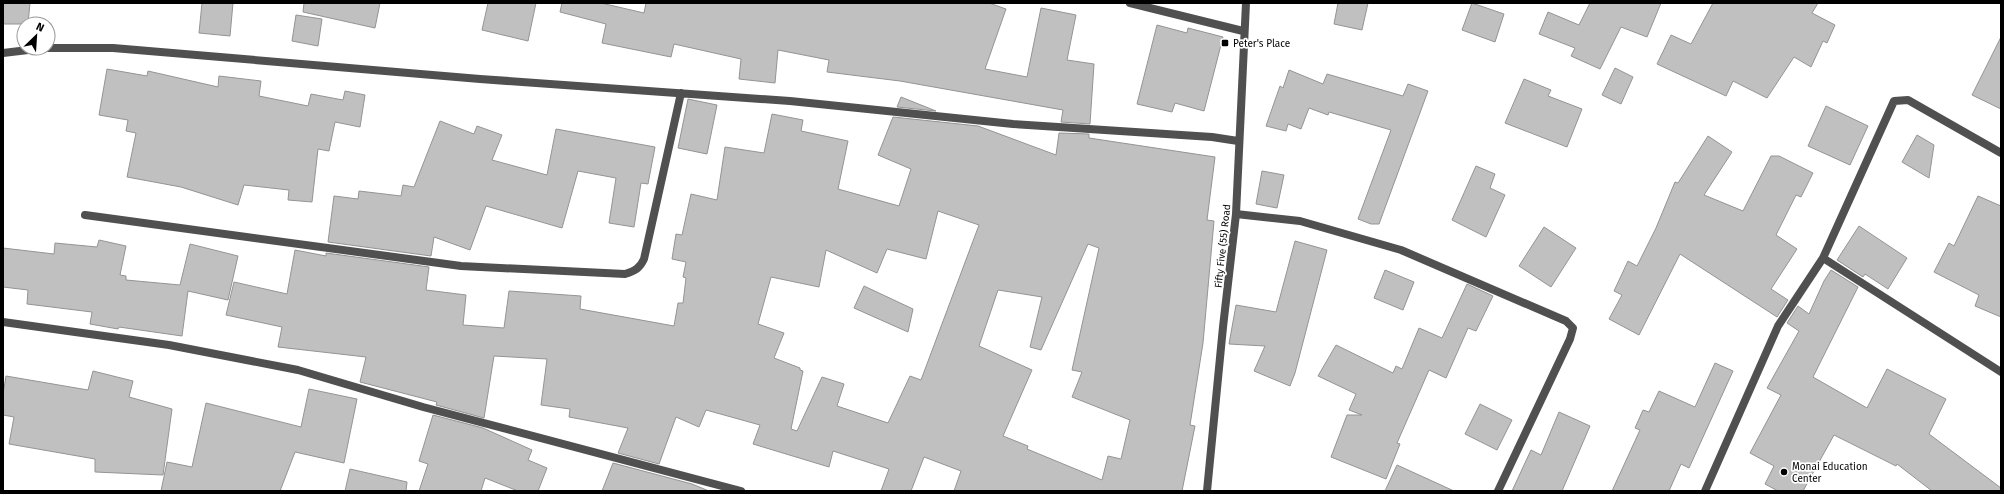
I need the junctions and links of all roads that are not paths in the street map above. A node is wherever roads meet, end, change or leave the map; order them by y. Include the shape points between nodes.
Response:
1 (1130, 3) edge
2 (1246, 3) edge
3 (1243, 31) junction
4 (56, 48) edge
5 (16, 51) edge
6 (3, 53) edge
7 (681, 93) junction
8 (1238, 141) junction
9 (2001, 153) edge
10 (1236, 214) junction
11 (85, 215) dead end
12 (1823, 258) junction
13 (3, 322) edge
14 (2001, 372) edge
15 (741, 491) edge
16 (1207, 491) edge
17 (1498, 491) edge
18 (1705, 491) edge

1 - 3 street
2 - 3 street, Fifty Five (55) Road
3 - 8 street, Fifty Five (55) Road
4 - 7 street via 113,48 480,80
5 - 6 street
7 - 8 street via 790,101 1013,124 1212,137
7 - 11 street via 644,259 634,272 625,274 460,266
8 - 10 street, Fifty Five (55) Road
9 - 12 street via 1908,100 1894,101
10 - 16 street, Fifty Five (55) Road
10 - 17 street via 1300,221 1400,250 1566,322 1572,328 1570,339
12 - 14 street
12 - 18 street via 1778,326
13 - 15 street via 169,345 298,370 423,407

